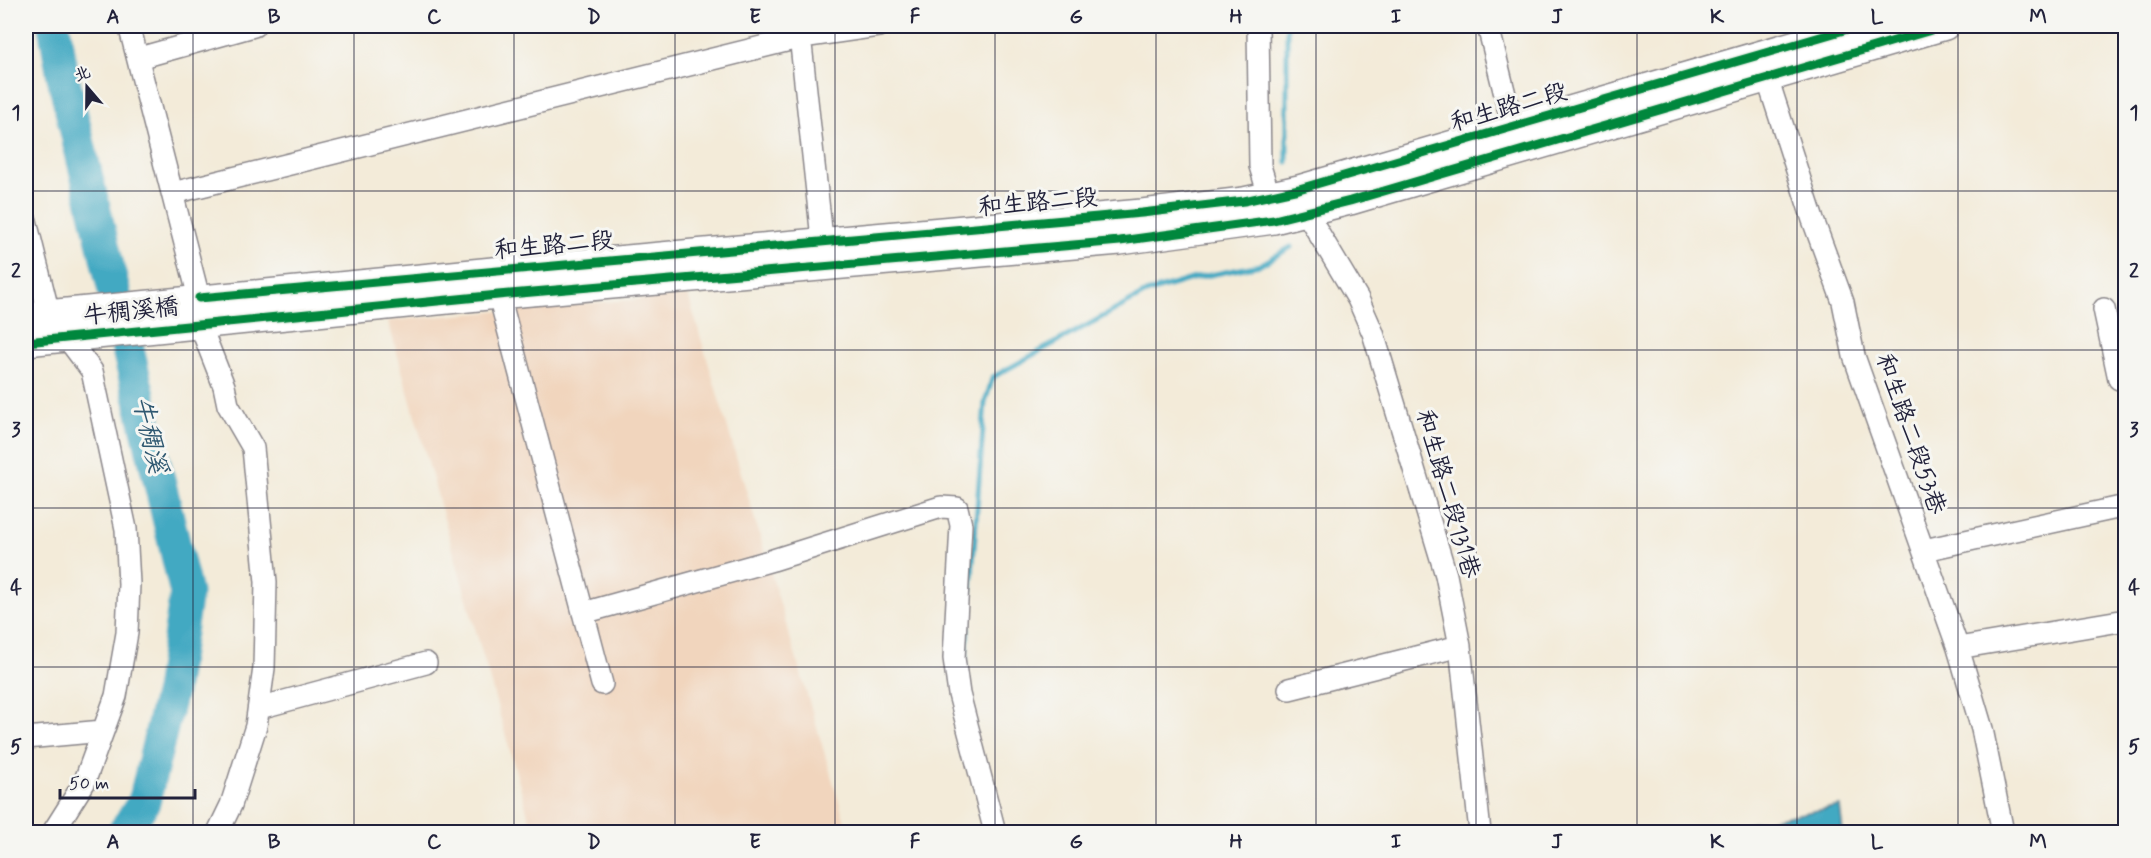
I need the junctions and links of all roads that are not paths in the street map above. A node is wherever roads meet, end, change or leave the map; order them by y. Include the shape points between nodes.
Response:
1 (254, 26) edge
2 (878, 26) edge
3 (1258, 26) edge
4 (1488, 26) edge
5 (1858, 26) edge
6 (1945, 26) edge
7 (130, 28) dead end
8 (801, 31) edge
9 (139, 58) junction
10 (1764, 68) junction
11 (1513, 127) junction
12 (173, 193) junction
13 (1303, 201) junction
14 (1273, 208) junction
15 (26, 221) edge
16 (824, 254) junction
17 (495, 283) junction
18 (195, 308) junction
19 (2104, 309) dead end
20 (42, 315) edge
21 (66, 338) junction
22 (26, 342) edge
23 (2126, 377) edge
24 (2126, 506) edge
25 (1924, 550) junction
26 (583, 613) junction
27 (2126, 620) edge
28 (1460, 646) junction
29 (1958, 648) junction
30 (426, 663) dead end
31 (602, 684) dead end
32 (1289, 688) dead end
33 (259, 708) junction
34 (103, 731) junction
35 (26, 738) edge
36 (53, 832) edge
37 (218, 832) edge
38 (995, 832) edge
39 (1480, 832) edge
40 (2003, 832) edge

1 - 9 street
2 - 8 street
3 - 14 street via 1260,166
4 - 11 street
5 - 10 main road, 和生路二段
6 - 10 main road, 和生路二段
7 - 9 street
8 - 12 street
8 - 16 street
9 - 12 street
10 - 11 main road, 和生路二段
10 - 13 main road, 和生路二段
10 - 25 street, 和生路二段53巷 via 1843,302 1854,356
11 - 13 main road, 和生路二段
12 - 18 street
13 - 14 main road, 和生路二段
13 - 28 street, 和生路二段131巷 via 1358,298 1373,333 1446,575
14 - 16 main road, 和生路二段 via 1120,241
15 - 20 street
16 - 17 main road, 和生路二段
17 - 18 main road, 和生路二段
17 - 26 street
18 - 20 main road, 牛稠溪橋
18 - 21 main road, 牛稠溪橋
18 - 33 street via 228,405 253,448 266,582
19 - 23 street via 2120,379
20 - 21 street
21 - 22 main road
21 - 34 street via 92,371 126,529 127,633 116,696
24 - 25 street
25 - 29 street, 和生路二段53巷
26 - 31 street
26 - 38 street via 773,560 941,507 957,508 961,525 954,658 959,694
27 - 29 street
28 - 32 street
28 - 39 street, 和生路二段131巷
29 - 40 street, 和生路二段53巷 via 1982,729
30 - 33 street
33 - 37 street via 231,805
34 - 35 street
34 - 36 street via 84,783

